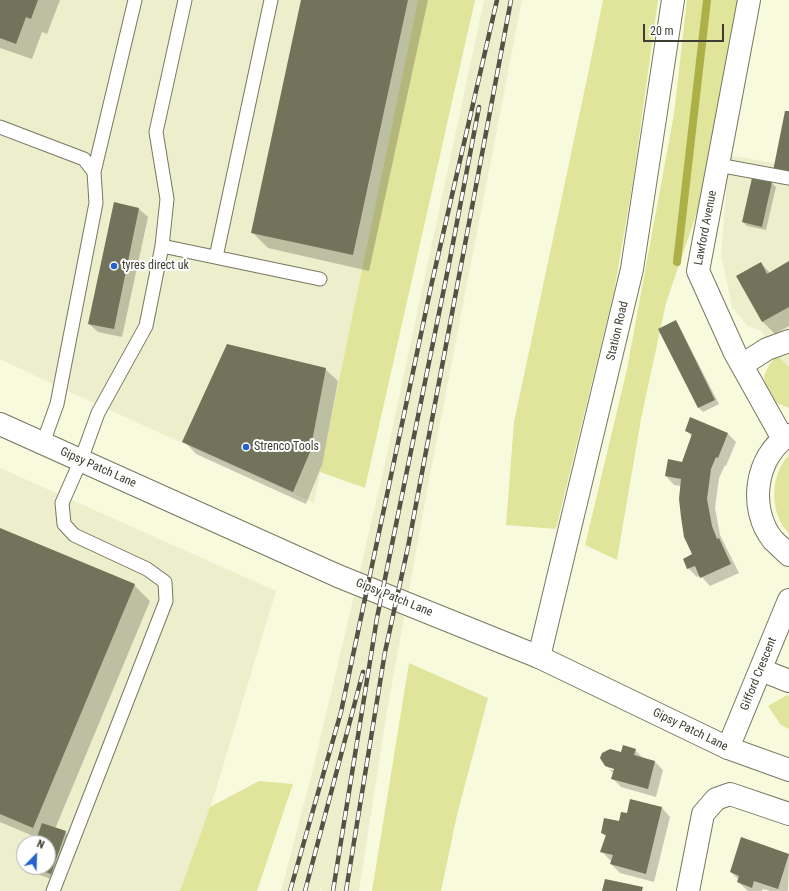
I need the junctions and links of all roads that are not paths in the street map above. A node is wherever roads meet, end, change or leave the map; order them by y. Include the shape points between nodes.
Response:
1 (135, 0) edge
2 (185, 0) edge
3 (271, 0) edge
4 (673, 0) edge
5 (749, 0) edge
6 (0, 127) edge
7 (718, 165) junction
8 (94, 172) junction
9 (789, 178) edge
10 (162, 246) junction
11 (216, 258) junction
12 (320, 279) dead end
13 (789, 341) edge
14 (742, 365) junction
15 (0, 424) edge
16 (786, 437) edge
17 (43, 443) junction
18 (81, 460) junction
19 (789, 555) edge
20 (789, 600) edge
21 (539, 657) junction
22 (761, 670) junction
23 (789, 681) edge
24 (728, 748) junction
25 (789, 770) edge
26 (789, 814) edge
27 (53, 891) edge
28 (688, 891) edge

1 - 8 lane
2 - 10 lane via 156,132 167,199
3 - 11 lane
4 - 21 street, Station Road via 632,270
5 - 7 street, Lawford Avenue
6 - 8 lane via 84,159
7 - 9 lane
7 - 14 street, Lawford Avenue via 698,271
8 - 17 lane via 96,203 57,404
10 - 11 lane
10 - 18 lane via 146,326 98,414
11 - 12 lane
13 - 14 street via 767,349
14 - 16 street, Lawford Avenue
15 - 17 street, Gipsy Patch Lane
16 - 19 street via 769,456 760,476 758,498 762,520 773,539
17 - 18 street, Gipsy Patch Lane
18 - 21 street, Gipsy Patch Lane via 338,576
18 - 27 lane via 62,503 64,524 74,535 147,570 165,582 166,601
20 - 22 street, Gifford Crescent
21 - 24 street, Gipsy Patch Lane
22 - 23 street
22 - 24 street, Gifford Crescent
24 - 25 street, Gipsy Patch Lane
26 - 28 street via 730,794 716,798 703,814

